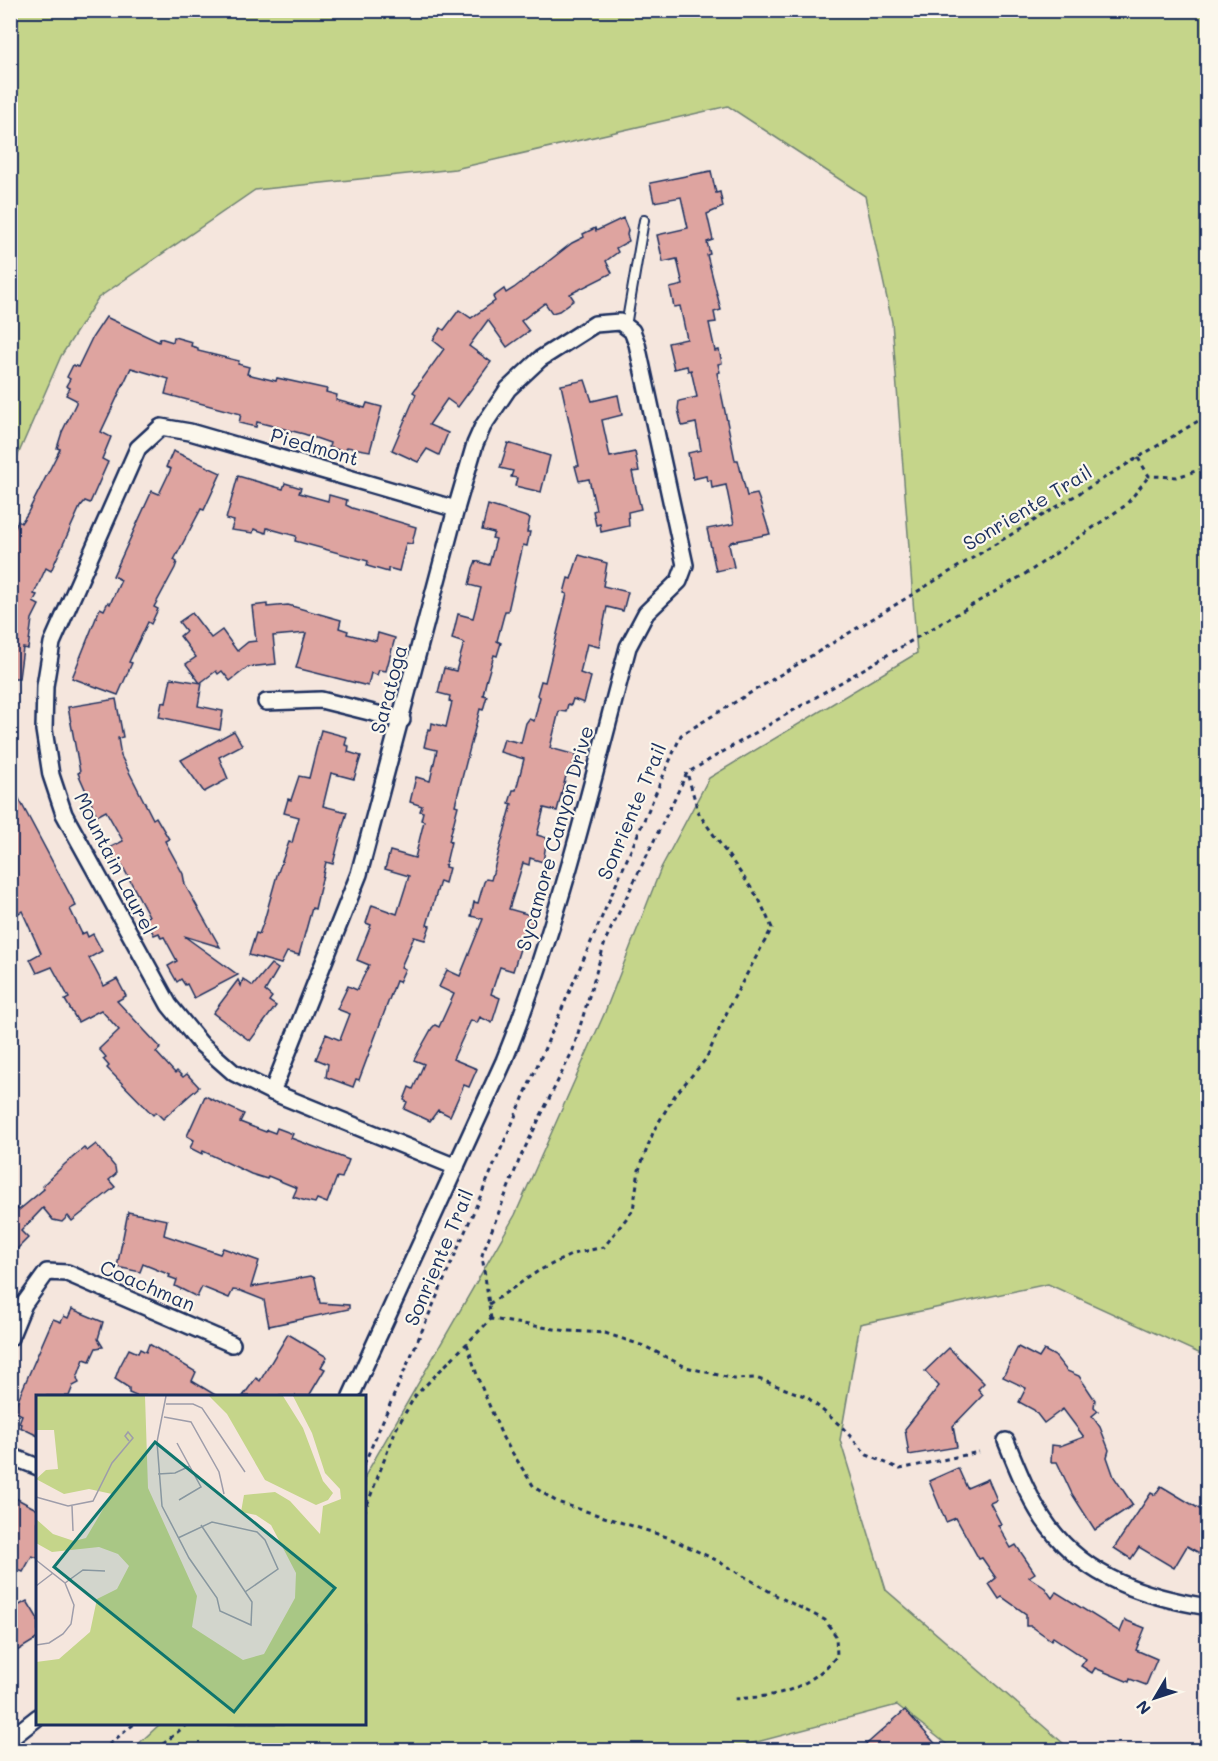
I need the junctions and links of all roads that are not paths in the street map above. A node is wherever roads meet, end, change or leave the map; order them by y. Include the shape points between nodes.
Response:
1 (644, 220) dead end
2 (626, 326) junction
3 (161, 427) joint
4 (456, 509) junction
5 (267, 702) dead end
6 (402, 720) junction
7 (272, 1092) junction
8 (456, 1167) junction
9 (10, 1338) edge
10 (232, 1344) dead end
11 (351, 1395) edge
12 (1006, 1441) dead end
13 (10, 1456) edge
14 (36, 1466) edge
15 (1208, 1607) edge
16 (36, 1719) edge
17 (10, 1739) edge

1 - 2 lane
2 - 4 street, Saratoga via 611,321 584,329 530,367 491,412 475,444
2 - 8 street, Sycamore Canyon Drive via 637,344 684,571 679,581 646,613 628,648 546,949 504,1061
3 - 4 street, Piedmont
3 - 7 street, Mountain Laurel via 138,447 52,643 45,686 44,730 51,775 64,814 169,1005 200,1043 234,1073
4 - 6 street, Saratoga
5 - 6 street via 321,699
6 - 7 street, Saratoga via 349,902
7 - 8 street, Mountain Laurel
8 - 11 street, Sycamore Canyon Drive
9 - 10 street, Coachman via 24,1304 47,1272 67,1273
12 - 15 street via 1048,1526 1072,1554 1135,1591
13 - 14 street
16 - 17 street

